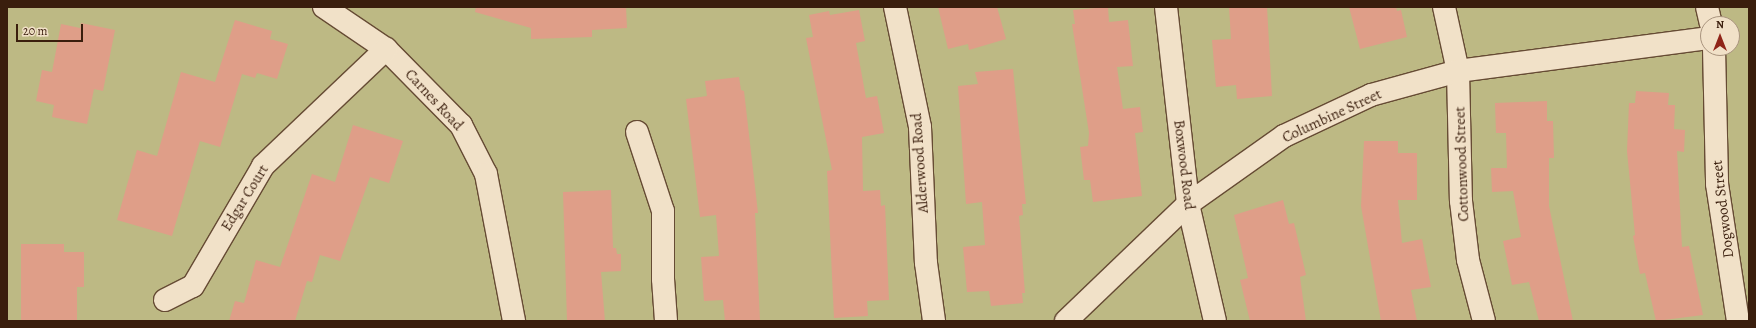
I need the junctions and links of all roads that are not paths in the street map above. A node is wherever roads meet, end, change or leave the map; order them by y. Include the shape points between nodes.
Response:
1 (324, 7) edge
2 (895, 7) edge
3 (1166, 7) edge
4 (1444, 7) edge
5 (1700, 39) edge
6 (386, 49) junction
7 (1714, 56) edge
8 (1458, 71) junction
9 (637, 132) dead end
10 (1188, 204) junction
11 (164, 300) dead end
12 (514, 321) edge
13 (666, 321) edge
14 (934, 321) edge
15 (1066, 321) edge
16 (1215, 321) edge
17 (1484, 321) edge
18 (1738, 321) edge

1 - 6 street, Carnes Road
2 - 14 street, Alderwood Road via 920,127 926,264
3 - 10 street, Boxwood Road
4 - 8 street, Cottonwood Street
5 - 8 street, Columbine Street
6 - 11 street, Edgar Court via 263,166 193,286
6 - 12 street, Carnes Road via 461,125 486,174
7 - 18 street, Dogwood Street via 1717,184
8 - 10 street, Columbine Street via 1370,95 1284,136
8 - 17 street, Cottonwood Street via 1461,201 1468,260
9 - 13 street via 663,211 662,280
10 - 15 street, Columbine Street
10 - 16 street, Boxwood Road

